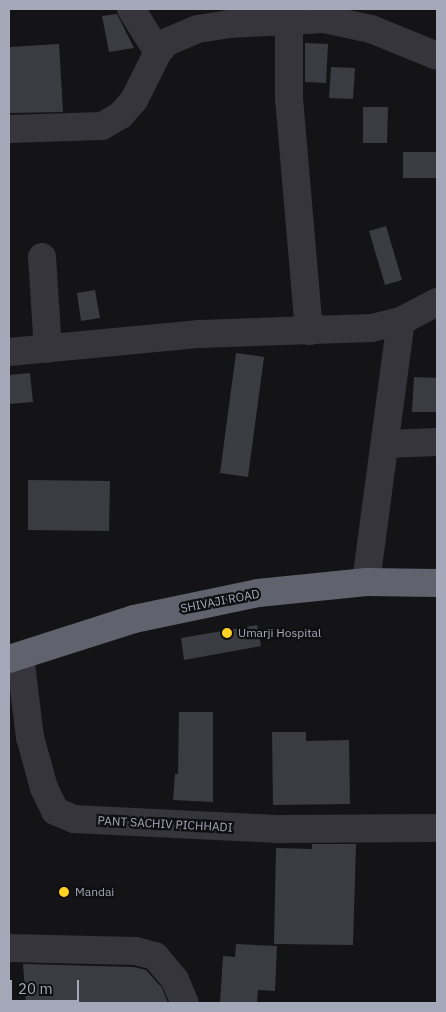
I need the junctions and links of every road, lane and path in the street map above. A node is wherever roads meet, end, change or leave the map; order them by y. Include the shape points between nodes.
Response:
1 (131, 9) edge
2 (288, 14) edge
3 (158, 52) junction
4 (437, 56) edge
5 (9, 129) edge
6 (42, 257) dead end
7 (437, 302) edge
8 (401, 321) junction
9 (309, 331) junction
10 (48, 349) junction
11 (9, 352) edge
12 (437, 442) edge
13 (385, 444) junction
14 (366, 582) junction
15 (437, 583) edge
16 (15, 658) edge
17 (437, 828) edge
18 (9, 948) edge
19 (185, 1003) edge

1 - 3 street
2 - 3 street via 198,29 167,42
2 - 4 street via 370,29
2 - 9 street via 290,108
3 - 5 street via 134,100 121,115 102,126
6 - 10 street
7 - 8 street
8 - 9 street via 372,328
8 - 13 street
9 - 10 street via 200,334
10 - 11 street
12 - 13 street
13 - 14 street
14 - 15 highway, SHIVAJI ROAD
14 - 16 highway, SHIVAJI ROAD via 258,593 134,619
16 - 17 street, PANT SACHIV PICHHADI via 30,737 44,788 55,810 74,819 277,829
18 - 19 street via 136,951 155,956 175,980

